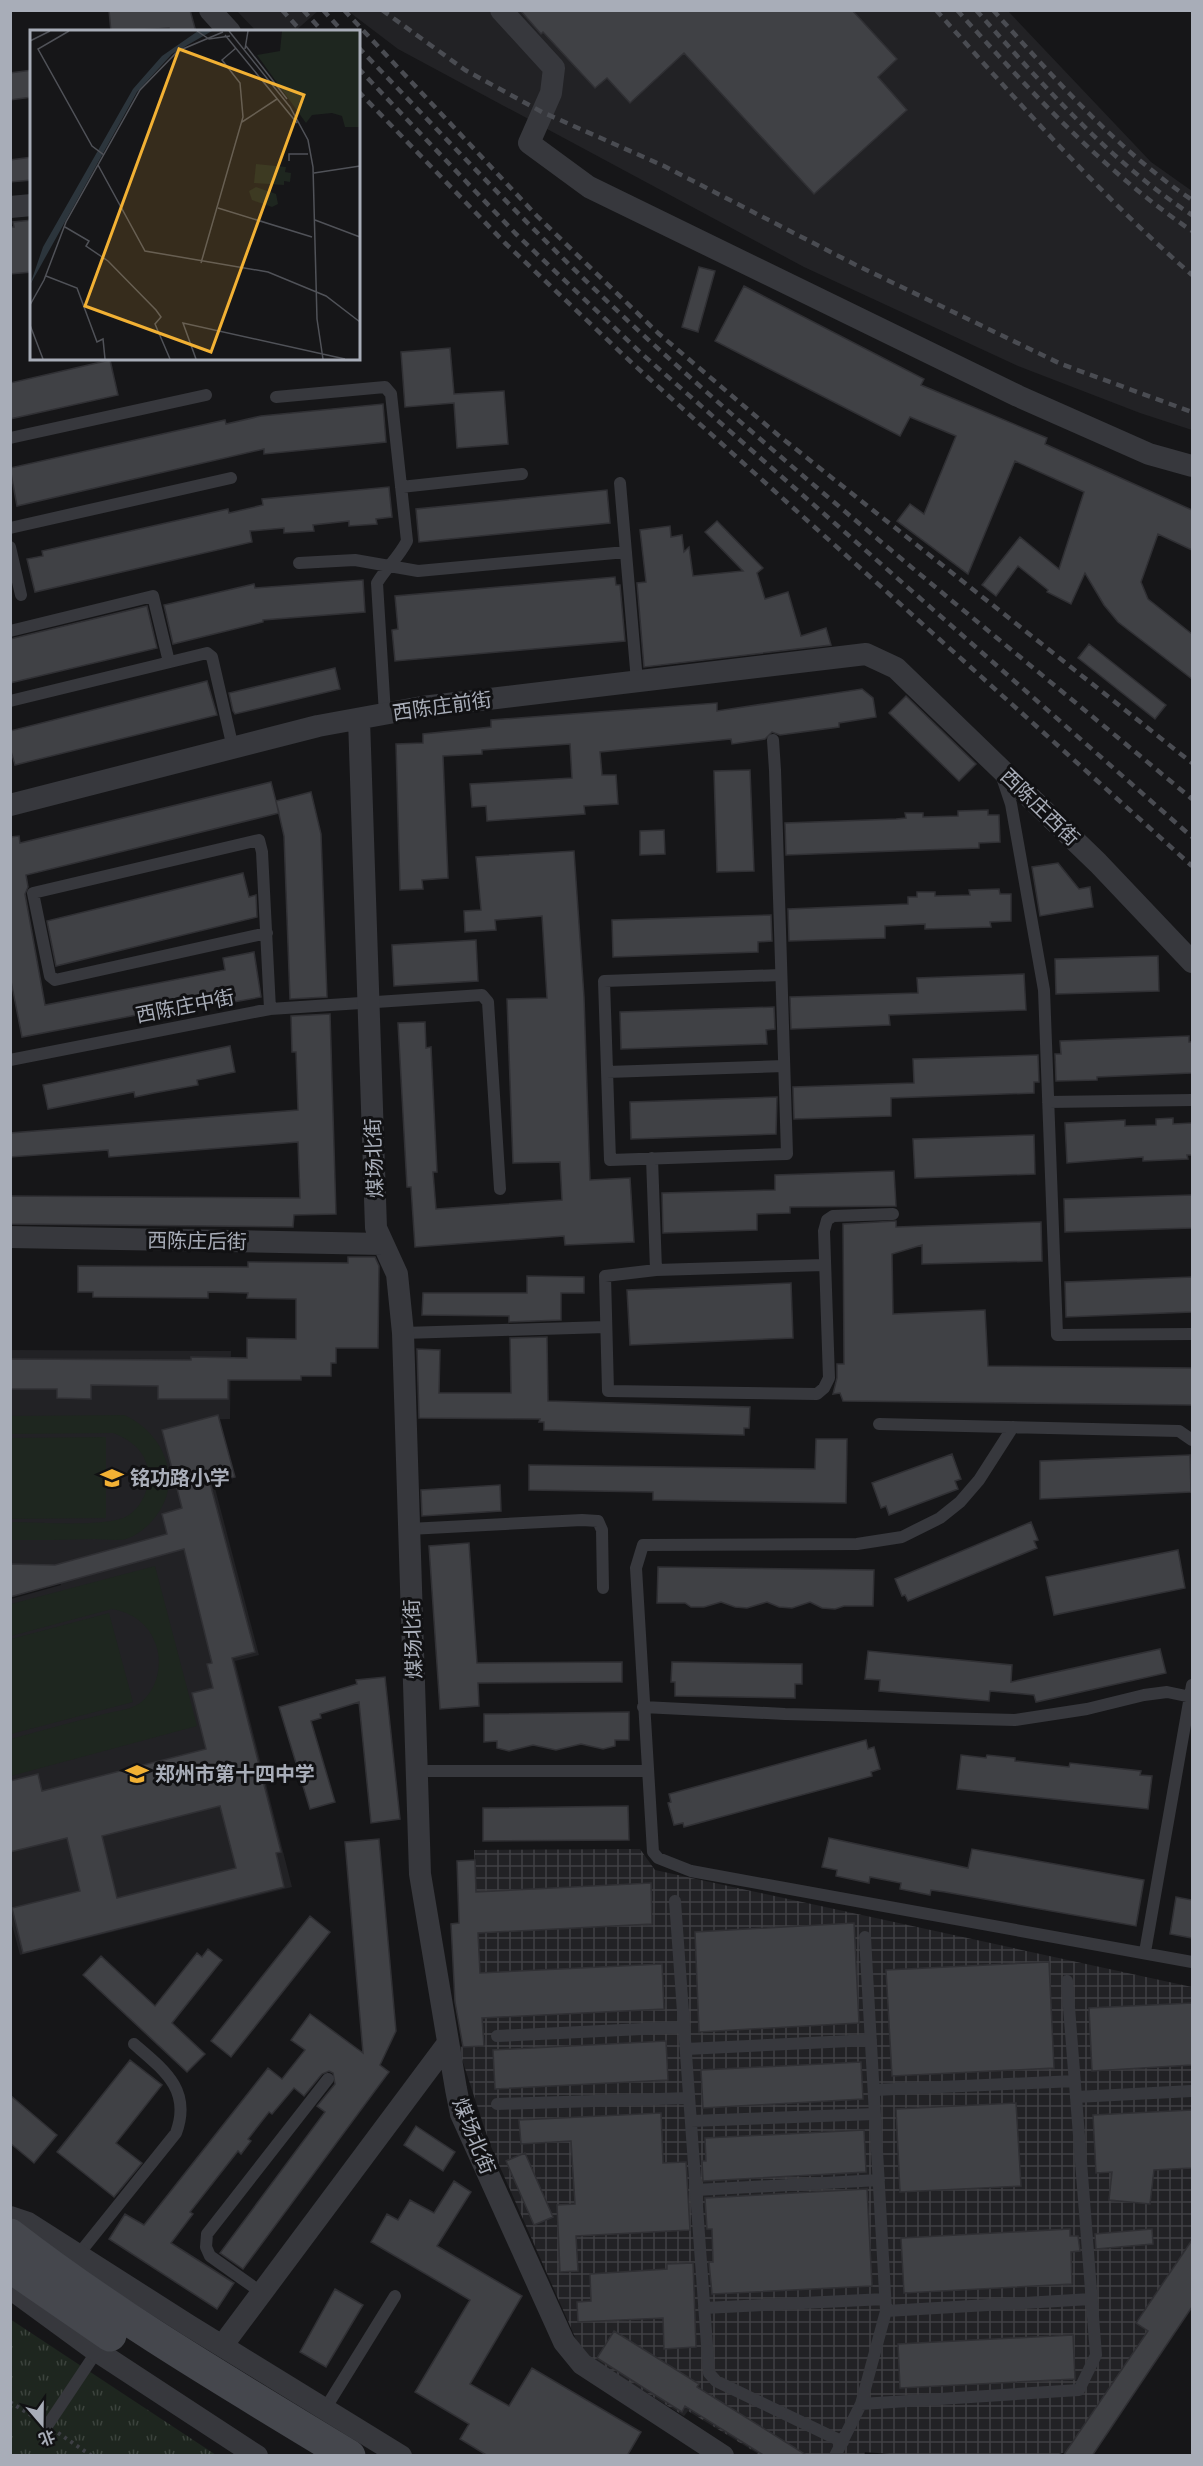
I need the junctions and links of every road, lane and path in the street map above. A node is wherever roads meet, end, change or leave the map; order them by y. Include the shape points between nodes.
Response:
1 (210, 10) edge
2 (501, 10) edge
3 (228, 30) edge
4 (30, 205) edge
5 (10, 207) edge
6 (206, 394) dead end
7 (276, 397) dead end
8 (10, 438) edge
9 (1192, 466) edge
10 (522, 474) dead end
11 (231, 478) dead end
12 (620, 483) dead end
13 (401, 488) junction
14 (10, 528) edge
15 (10, 548) edge
16 (626, 552) junction
17 (299, 563) dead end
18 (386, 567) junction
19 (21, 595) dead end
20 (10, 631) edge
21 (881, 660) joint
22 (169, 662) junction
23 (637, 681) junction
24 (10, 701) edge
25 (386, 714) junction
26 (359, 719) junction
27 (773, 740) dead end
28 (233, 748) junction
29 (999, 767) junction
30 (10, 805) edge
31 (267, 933) junction
32 (1192, 962) edge
33 (781, 975) junction
34 (368, 1001) junction
35 (270, 1009) junction
36 (10, 1060) edge
37 (784, 1066) junction
38 (607, 1072) junction
39 (1192, 1100) edge
40 (1048, 1102) junction
41 (652, 1158) junction
42 (501, 1189) dead end
43 (892, 1214) dead end
44 (10, 1237) edge
45 (383, 1244) junction
46 (825, 1265) junction
47 (656, 1270) junction
48 (606, 1327) junction
49 (403, 1333) junction
50 (1192, 1334) edge
51 (879, 1424) dead end
52 (1013, 1427) junction
53 (1192, 1440) edge
54 (409, 1529) junction
55 (603, 1588) dead end
56 (1192, 1691) edge
57 (643, 1707) junction
58 (1190, 1714) edge
59 (1187, 1753) edge
60 (417, 1771) junction
61 (647, 1771) junction
62 (675, 1901) dead end
63 (865, 1937) dead end
64 (1146, 1952) junction
65 (1192, 1962) edge
66 (1067, 1981) dead end
67 (684, 2027) junction
68 (497, 2036) dead end
69 (871, 2040) junction
70 (448, 2043) junction
71 (134, 2044) dead end
72 (686, 2049) junction
73 (328, 2079) dead end
74 (1075, 2081) junction
75 (874, 2090) junction
76 (1192, 2091) edge
77 (1076, 2097) junction
78 (689, 2098) junction
79 (497, 2104) dead end
80 (875, 2114) junction
81 (691, 2121) junction
82 (879, 2180) junction
83 (696, 2190) junction
84 (10, 2217) edge
85 (10, 2235) edge
86 (78, 2255) junction
87 (10, 2266) edge
88 (10, 2288) edge
89 (262, 2292) junction
90 (394, 2296) dead end
91 (1091, 2299) junction
92 (886, 2305) junction
93 (86, 2306) junction
94 (704, 2308) junction
95 (222, 2346) junction
96 (97, 2351) junction
97 (861, 2404) junction
98 (325, 2409) junction
99 (47, 2426) dead end
100 (843, 2442) junction
101 (257, 2456) edge
102 (305, 2456) edge
103 (349, 2456) edge
104 (401, 2456) edge
105 (723, 2456) edge
106 (835, 2456) edge

1 - 3 street
2 - 9 street via 554,68 551,93 529,143 589,187 1018,396 1149,454
4 - 5 street
6 - 8 lane
7 - 13 lane via 385,387 391,394
10 - 13 lane
11 - 14 lane
12 - 16 lane
13 - 18 lane via 407,541
15 - 19 lane
16 - 18 lane via 418,571
16 - 23 lane
17 - 18 lane via 355,560
18 - 25 lane via 377,583
20 - 22 lane via 153,596
21 - 23 street, 西陈庄前街 via 866,654
21 - 29 street, 西陈庄西街 via 896,668
22 - 24 lane
22 - 28 lane via 207,653 212,657
23 - 25 street, 西陈庄前街
25 - 26 street, 西陈庄前街
26 - 28 street, 西陈庄前街
26 - 34 street, 煤场北街
27 - 33 lane
28 - 30 street, 西陈庄前街
29 - 32 street, 西陈庄西街 via 1098,862
29 - 40 lane via 1011,804 1044,990
31 - 31 lane via 56,980 50,976 33,893 259,840
31 - 35 lane
33 - 37 lane
33 - 38 lane via 604,981
34 - 35 lane, 西陈庄中街
34 - 42 lane, 西陈庄中街 via 482,995 488,1002
34 - 45 street, 煤场北街 via 376,1228
35 - 36 lane, 西陈庄中街
37 - 38 lane
37 - 41 lane via 787,1154
38 - 41 lane via 610,1160
39 - 40 lane
40 - 50 lane via 1057,1335
41 - 47 lane
43 - 46 lane via 833,1216 827,1220
44 - 45 street, 西陈庄后街
45 - 49 street, 煤场北街 via 397,1274
46 - 47 lane
46 - 48 lane via 829,1378 817,1394 608,1391
47 - 48 lane via 605,1276
48 - 49 lane
49 - 54 street, 煤场北街
51 - 52 lane
52 - 53 lane via 1179,1431
52 - 57 lane via 960,1502 902,1537 857,1544 642,1545 636,1568
54 - 55 lane via 597,1521 602,1530
54 - 60 street, 煤场北街
56 - 57 lane via 1144,1695 1016,1720
56 - 58 lane
57 - 61 lane
58 - 59 lane
59 - 64 lane
60 - 61 lane
60 - 70 street, 煤场北街 via 420,1874
61 - 64 lane via 653,1852 658,1858 691,1871
62 - 67 lane
63 - 69 lane
64 - 65 lane
66 - 74 lane
67 - 68 lane
67 - 72 lane
69 - 72 lane
69 - 75 lane
70 - 89 street
70 - 105 street, 煤场北街 via 461,2114 564,2342 582,2364
71 - 86 lane via 174,2085 182,2105 182,2118 176,2133
72 - 78 lane
73 - 89 lane via 207,2234 210,2256
74 - 75 lane
74 - 77 lane
75 - 80 lane
76 - 77 lane
77 - 91 lane
78 - 79 lane
78 - 81 lane
80 - 81 lane
80 - 82 lane
81 - 83 lane
82 - 83 lane
82 - 92 lane
83 - 94 lane
84 - 86 street via 28,2223
85 - 93 main road
86 - 95 street
87 - 93 main road
88 - 96 street
89 - 95 street
90 - 98 lane
91 - 92 lane
91 - 97 lane via 1095,2355 1080,2390
92 - 94 lane
92 - 97 lane
93 - 102 main road
93 - 103 main road via 214,2374
94 - 100 lane via 709,2373 716,2381
95 - 98 street
96 - 99 lane
96 - 101 street
97 - 100 lane
98 - 104 street
100 - 106 lane

